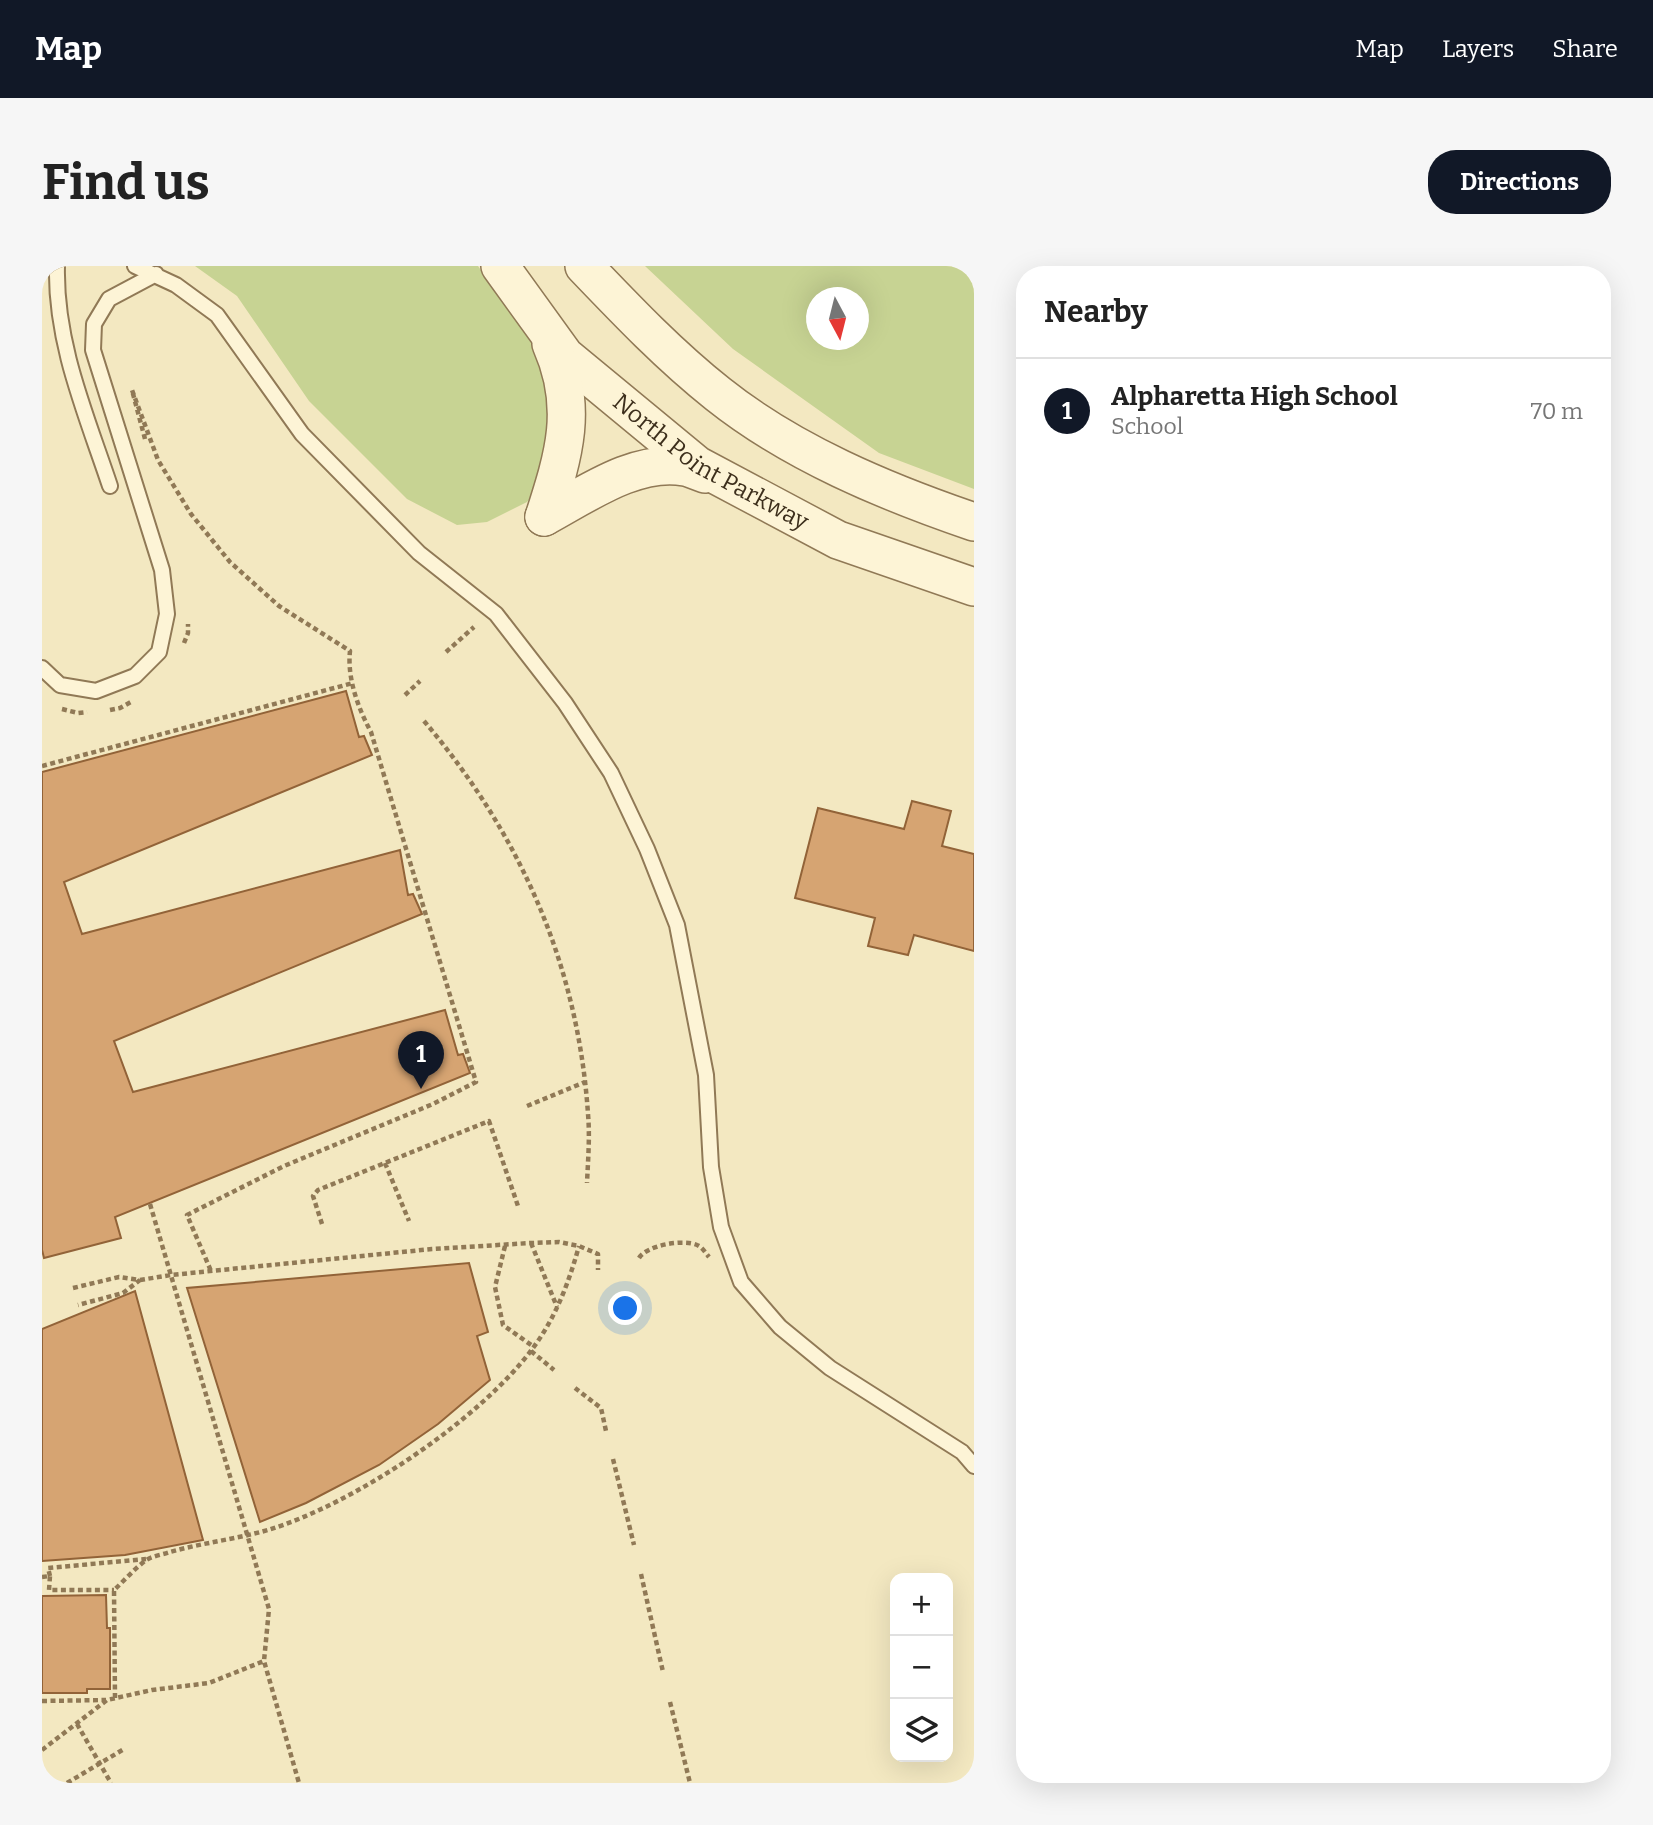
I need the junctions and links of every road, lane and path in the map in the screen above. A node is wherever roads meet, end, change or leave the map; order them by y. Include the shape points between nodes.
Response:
1 (57, 266) edge
2 (135, 266) edge
3 (500, 266) edge
4 (584, 266) edge
5 (156, 274) junction
6 (544, 331) junction
7 (114, 418) junction
8 (90, 427) junction
9 (153, 466) dead end
10 (732, 484) junction
11 (110, 486) dead end
12 (974, 522) edge
13 (974, 587) edge
14 (188, 620) dead end
15 (474, 626) dead end
16 (183, 644) dead end
17 (446, 652) dead end
18 (42, 668) edge
19 (420, 681) dead end
20 (353, 682) junction
21 (405, 695) dead end
22 (141, 697) dead end
23 (57, 707) dead end
24 (106, 710) dead end
25 (92, 712) dead end
26 (424, 721) dead end
27 (42, 766) edge
28 (585, 1082) junction
29 (527, 1106) dead end
30 (385, 1163) junction
31 (587, 1183) dead end
32 (150, 1204) dead end
33 (519, 1209) dead end
34 (409, 1221) dead end
35 (323, 1224) dead end
36 (531, 1243) junction
37 (505, 1246) junction
38 (579, 1246) junction
39 (598, 1270) dead end
40 (211, 1271) junction
41 (170, 1275) junction
42 (140, 1280) junction
43 (74, 1288) dead end
44 (78, 1305) dead end
45 (558, 1308) junction
46 (532, 1349) junction
47 (554, 1370) dead end
48 (575, 1388) dead end
49 (607, 1431) dead end
50 (613, 1459) dead end
51 (974, 1466) edge
52 (246, 1534) junction
53 (634, 1545) dead end
54 (147, 1559) junction
55 (641, 1574) dead end
56 (50, 1576) junction
57 (42, 1577) edge
58 (114, 1590) junction
59 (264, 1661) junction
60 (663, 1672) dead end
61 (115, 1698) junction
62 (107, 1700) junction
63 (42, 1701) edge
64 (670, 1702) dead end
65 (76, 1724) junction
66 (124, 1749) dead end
67 (42, 1750) edge
68 (100, 1763) junction
69 (67, 1783) edge
70 (111, 1783) edge
71 (299, 1783) edge
72 (690, 1783) edge

1 - 8 lane via 62,337
2 - 5 lane
3 - 6 street, North Point Parkway
4 - 12 street via 654,339 720,396 792,443 904,498
5 - 7 lane via 110,299 94,324 93,350
5 - 51 lane via 217,315 302,433 419,552 496,614 565,703 611,773 677,925 706,1075 720,1227 741,1282 780,1327 830,1368 962,1452
6 - 10 street, North Point Parkway via 565,356 697,465
6 - 10 street via 560,365 568,416 544,517 656,466 685,467
7 - 8 lane
7 - 18 lane via 162,570 167,614 159,652 135,676 96,691 60,685
8 - 11 lane
9 - 20 path via 132,390 158,460 191,514 230,562 269,597 350,651 348,668
10 - 13 street, North Point Parkway via 838,540
14 - 16 path
15 - 17 path
19 - 21 path
20 - 27 path
20 - 40 path via 476,1082 284,1166 187,1215
22 - 24 path
23 - 25 path
26 - 28 path via 476,786 531,886 568,989
28 - 29 path
28 - 31 path
30 - 33 path via 488,1121
30 - 34 path
30 - 35 path via 318,1189 314,1204
32 - 41 path
36 - 37 path
36 - 38 path
36 - 45 path
37 - 40 path via 432,1248
37 - 46 path via 495,1287 503,1325
38 - 39 path via 598,1254
38 - 45 path
40 - 41 path
41 - 42 path
41 - 52 path
42 - 43 path via 119,1277
42 - 44 path via 123,1293
45 - 46 path
46 - 47 path
46 - 52 path via 465,1418 377,1479 312,1513
48 - 49 path via 601,1408
50 - 53 path
52 - 54 path
52 - 59 path via 269,1609
54 - 56 path via 48,1568
54 - 58 path
55 - 60 path
56 - 57 path
56 - 58 path via 49,1590
58 - 61 path
59 - 61 path via 209,1682
59 - 71 path
61 - 62 path
62 - 63 path
62 - 65 path
64 - 72 path
65 - 67 path
65 - 68 path
66 - 68 path
68 - 69 path
68 - 70 path

